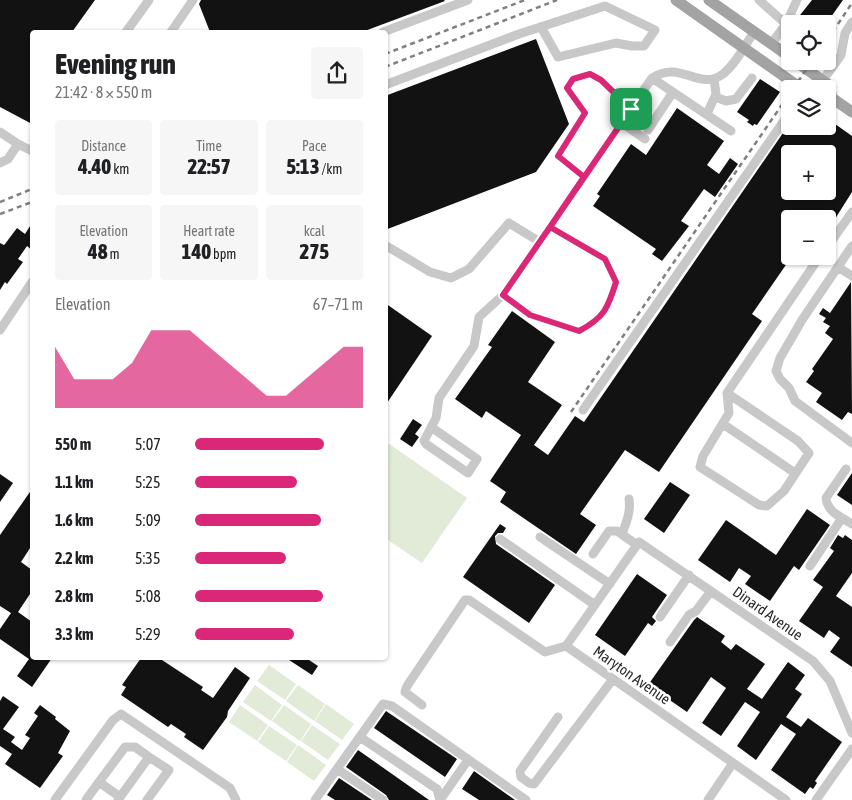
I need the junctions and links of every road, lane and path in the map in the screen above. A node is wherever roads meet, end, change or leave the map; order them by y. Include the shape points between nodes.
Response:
1 (148, 0) edge
2 (193, 0) edge
3 (468, 0) edge
4 (676, 0) edge
5 (709, 0) edge
6 (759, 0) edge
7 (797, 0) edge
8 (790, 15) edge
9 (781, 20) edge
10 (852, 22) edge
11 (541, 27) junction
12 (127, 30) edge
13 (173, 30) edge
14 (388, 30) edge
15 (781, 31) edge
16 (754, 32) junction
17 (771, 44) junction
18 (742, 48) junction
19 (781, 51) edge
20 (805, 70) edge
21 (652, 78) junction
22 (752, 78) dead end
23 (714, 79) junction
24 (789, 80) edge
25 (816, 80) edge
26 (823, 80) edge
27 (388, 85) edge
28 (673, 92) junction
29 (715, 97) junction
30 (836, 100) edge
31 (631, 109) junction
32 (852, 112) edge
33 (707, 114) junction
34 (622, 123) junction
35 (781, 125) edge
36 (731, 131) dead end
37 (0, 132) edge
38 (18, 144) junction
39 (30, 151) edge
40 (0, 163) edge
41 (584, 177) junction
42 (852, 212) edge
43 (550, 227) junction
44 (836, 235) edge
45 (540, 242) junction
46 (388, 246) edge
47 (852, 246) edge
48 (814, 265) edge
49 (838, 267) junction
50 (852, 276) edge
51 (30, 285) edge
52 (503, 295) junction
53 (0, 330) edge
54 (727, 393) junction
55 (583, 410) dead end
56 (723, 424) junction
57 (431, 427) junction
58 (852, 443) edge
59 (846, 469) dead end
60 (795, 473) junction
61 (630, 499) dead end
62 (842, 518) junction
63 (852, 524) edge
64 (622, 534) junction
65 (540, 537) dead end
66 (500, 539) dead end
67 (638, 543) junction
68 (593, 554) dead end
69 (810, 566) dead end
70 (689, 575) junction
71 (610, 584) junction
72 (711, 591) junction
73 (595, 605) junction
74 (660, 617) dead end
75 (670, 642) dead end
76 (566, 646) junction
77 (613, 679) junction
78 (422, 705) dead end
79 (558, 716) dead end
80 (852, 733) edge
81 (360, 737) junction
82 (852, 748) edge
83 (149, 757) junction
84 (468, 760) junction
85 (733, 763) junction
86 (337, 769) junction
87 (101, 780) junction
88 (119, 799) edge
89 (55, 800) edge
90 (86, 800) edge
91 (147, 800) edge
92 (236, 800) edge
93 (315, 800) edge
94 (383, 800) edge
95 (440, 800) edge
96 (526, 800) edge
97 (708, 800) edge
98 (786, 800) edge
99 (816, 800) edge

1 - 12 street
2 - 13 street
3 - 14 street
4 - 18 main road
5 - 16 main road
6 - 9 street
7 - 8 street
10 - 26 street via 845,33 841,55
11 - 11 street via 558,58 616,43 644,46 655,30 605,6
11 - 27 street
15 - 17 street
16 - 17 main road
16 - 18 street
17 - 19 main road
18 - 23 street via 724,73
18 - 24 main road
20 - 25 main road
21 - 23 street via 666,71 704,80
21 - 28 street
21 - 31 street
22 - 29 street via 736,100
23 - 29 street
28 - 33 street
28 - 34 street via 646,135
29 - 33 street
30 - 32 main road
31 - 34 street
31 - 41 street via 601,80 590,74 573,79 567,88 585,113 558,156
33 - 36 street
34 - 41 street
35 - 55 street
37 - 38 street
38 - 39 street
38 - 40 street via 8,159
41 - 43 street
42 - 44 street
43 - 45 street
43 - 52 street via 605,259 616,282 608,308 596,322 579,331 530,315
45 - 46 street via 509,223 469,268 451,278 430,272
45 - 52 street
47 - 49 street
48 - 54 street
49 - 50 street
49 - 58 street via 793,335 776,371 795,400
51 - 53 street
52 - 57 street via 479,317 474,346 439,398
54 - 56 street via 730,413
54 - 60 street via 806,448 809,453
56 - 60 street
56 - 60 street via 703,456 700,467 759,505 767,506 784,491
57 - 57 street via 425,437 426,444 468,473 477,459
59 - 62 street via 826,498 829,509
61 - 64 street
62 - 63 street
62 - 69 street
64 - 67 street, Dinard Avenue
64 - 68 street via 609,531
65 - 71 street
66 - 73 street
67 - 70 street, Dinard Avenue
67 - 71 street
70 - 72 street, Dinard Avenue
70 - 74 street
71 - 73 street
72 - 75 street
72 - 80 street, Dinard Avenue via 820,668 838,698
73 - 76 street
76 - 77 street, Maryton Avenue
76 - 78 street via 545,652 466,600 407,686 405,692
77 - 79 street via 534,784 529,783 520,772
77 - 85 street, Maryton Avenue
81 - 84 street via 383,704 392,706
81 - 86 street
81 - 95 street via 438,789
82 - 99 street
83 - 87 street via 136,747 125,747
83 - 88 street
83 - 91 street via 169,770
84 - 95 street
84 - 96 street
85 - 97 street
85 - 98 street, Maryton Avenue
86 - 93 street
86 - 94 street
87 - 88 street
87 - 90 street
89 - 92 street via 113,720 121,714 230,788

